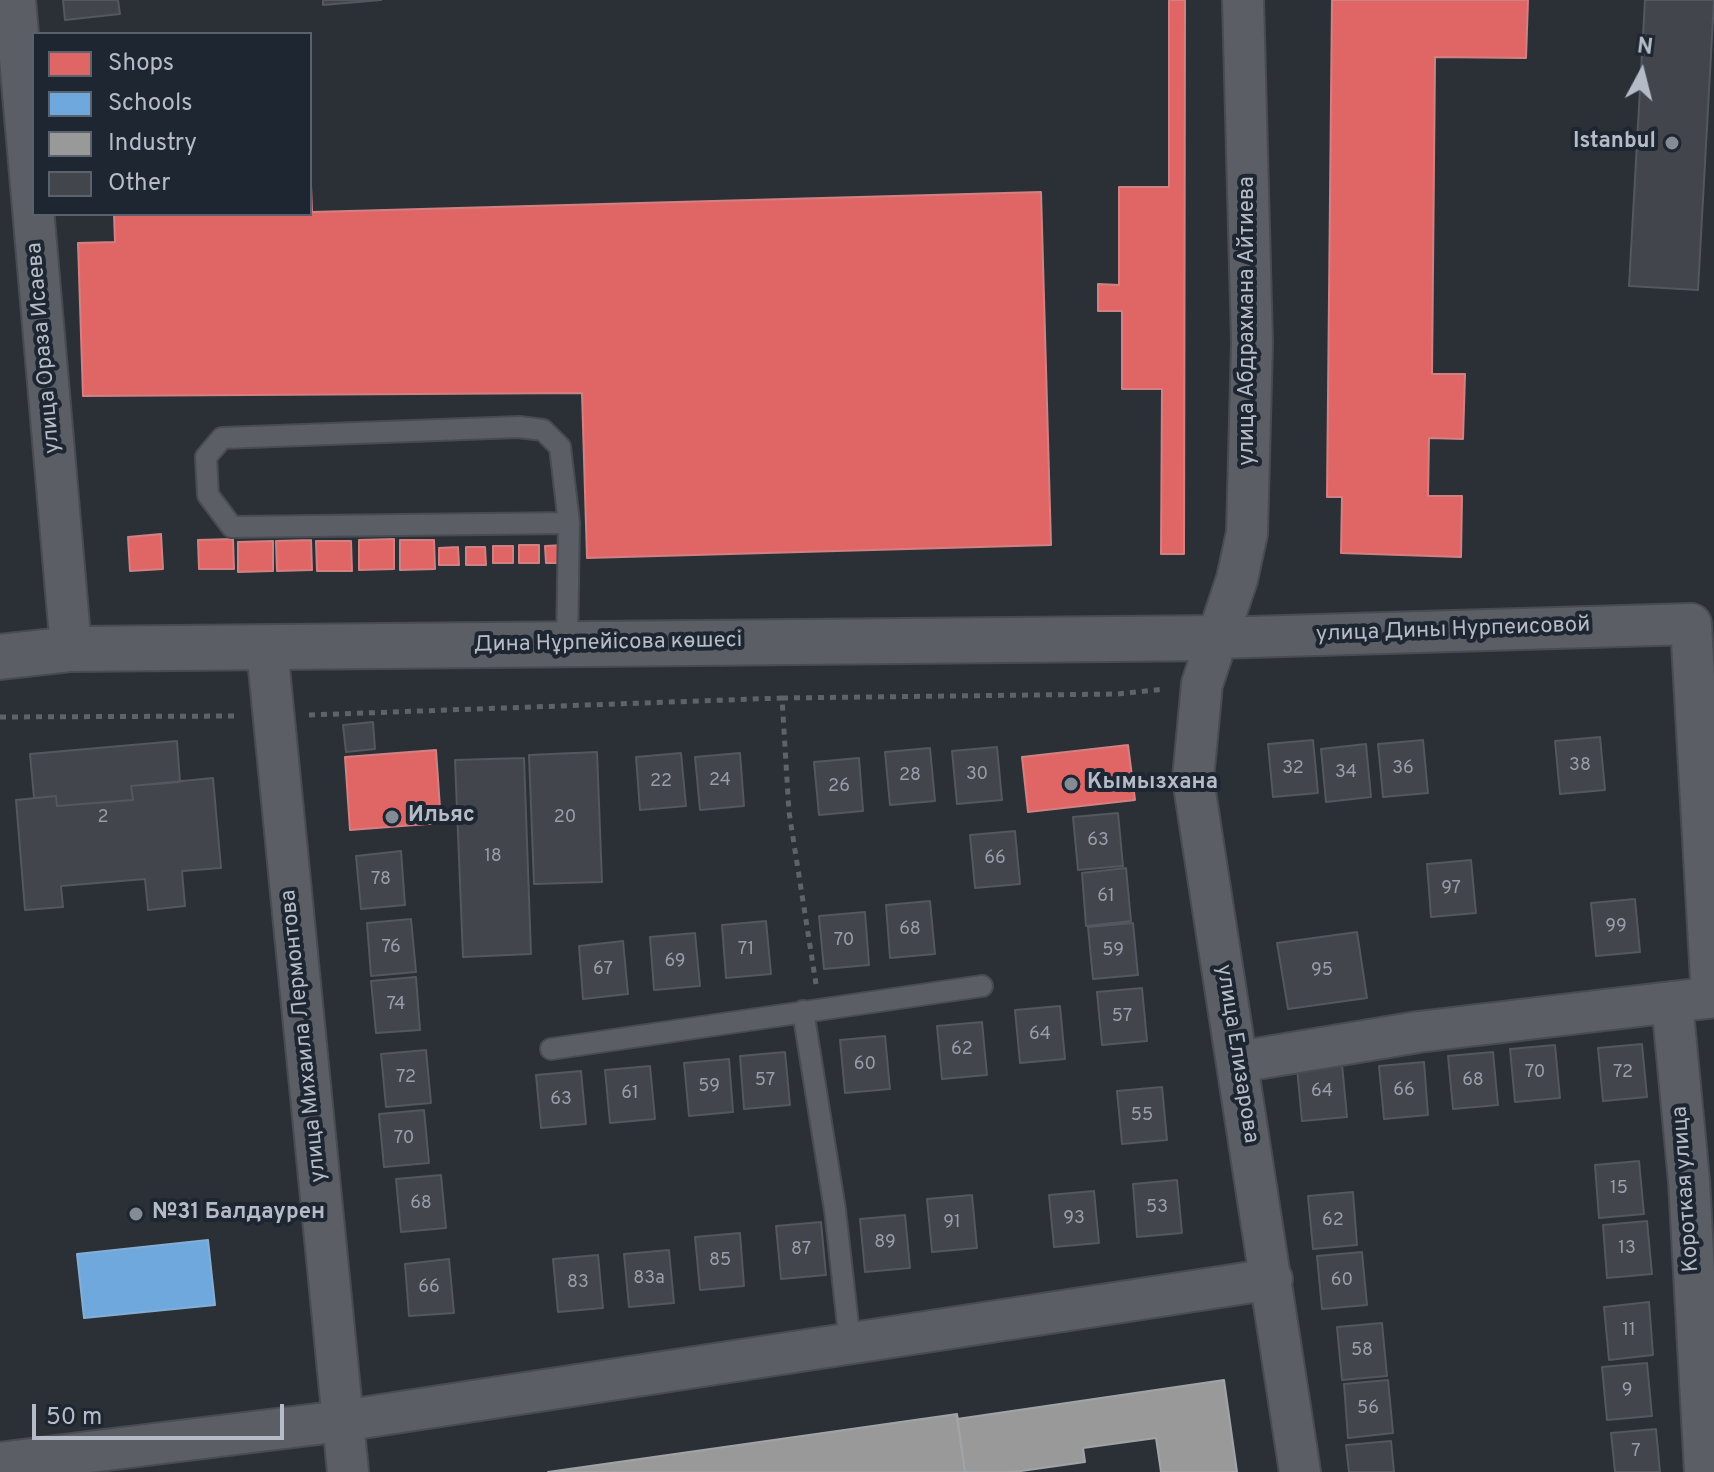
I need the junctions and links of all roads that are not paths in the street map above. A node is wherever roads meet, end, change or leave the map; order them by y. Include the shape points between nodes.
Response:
1 (15, 0) edge
2 (1243, 0) edge
3 (32, 197) edge
4 (34, 216) edge
5 (569, 523) junction
6 (1702, 622) edge
7 (1216, 638) junction
8 (567, 645) junction
9 (267, 648) junction
10 (71, 649) junction
11 (0, 657) edge
12 (982, 986) dead end
13 (1713, 997) edge
14 (1672, 1002) junction
15 (803, 1011) junction
16 (551, 1049) dead end
17 (1238, 1062) junction
18 (1272, 1279) junction
19 (850, 1343) junction
20 (342, 1421) junction
21 (0, 1463) edge
22 (348, 1472) edge
23 (1300, 1472) edge
24 (1705, 1472) edge

1 - 3 street, улица Ораза Исаева
2 - 7 street, улица Абдрахмана Айтиева via 1250,471 1247,533
4 - 10 street, улица Ораза Исаева
5 - 5 lane via 560,447 543,430 222,438 206,457 208,495 232,527
5 - 8 lane
6 - 7 street, улица Дины Нурпеисовой
6 - 13 street
7 - 8 street, Дина Нұрпейісова көшесі
7 - 17 street, улица Елизарова via 1202,684 1193,779
8 - 9 street, Дина Нұрпейісова көшесі
9 - 10 street, Дина Нұрпейісова көшесі
9 - 20 street, улица Михаила Лермонтова
10 - 11 street, Дина Нұрпейісова көшесі
12 - 15 lane
13 - 14 street
14 - 17 street via 1418,1032
14 - 24 street, Короткая улица via 1689,1181
15 - 16 lane
15 - 19 lane
17 - 18 street, улица Елизарова
18 - 19 street
18 - 23 street, улица Елизарова
19 - 20 street
20 - 21 street
20 - 22 street, улица Михаила Лермонтова

